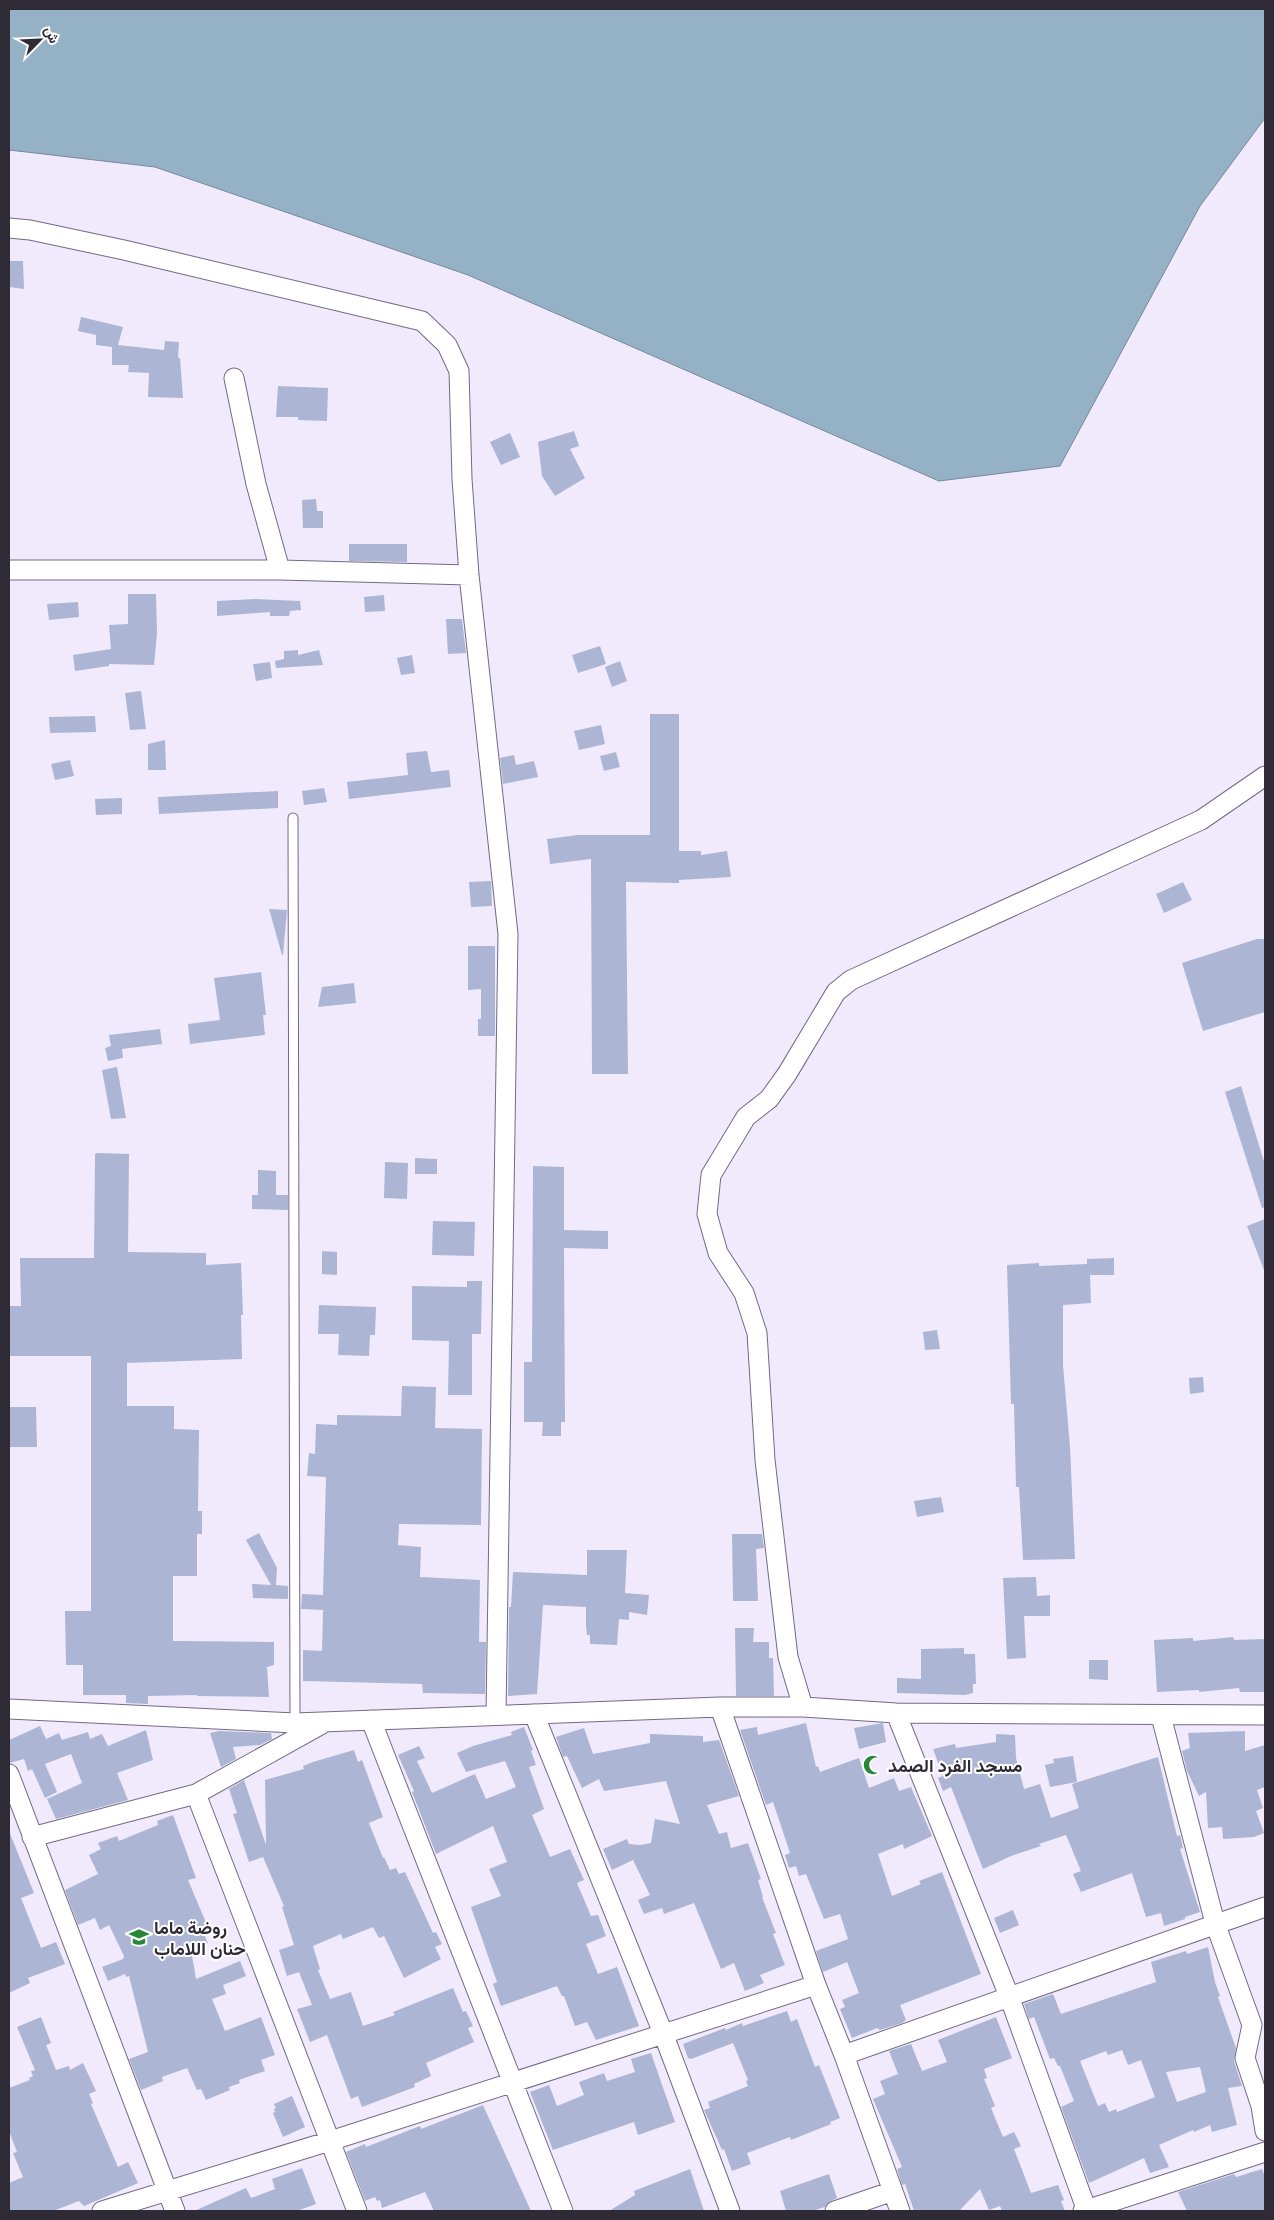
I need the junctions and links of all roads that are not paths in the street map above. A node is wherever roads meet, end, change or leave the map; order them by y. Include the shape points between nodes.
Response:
1 (9, 228) edge
2 (234, 378) dead end
3 (9, 570) edge
4 (280, 570) junction
5 (469, 575) junction
6 (1265, 776) edge
7 (293, 818) dead end
8 (720, 1707) junction
9 (804, 1707) junction
10 (9, 1709) edge
11 (896, 1712) junction
12 (496, 1714) junction
13 (534, 1714) junction
14 (1265, 1715) edge
15 (1161, 1716) junction
16 (371, 1720) junction
17 (326, 1722) junction
18 (295, 1723) junction
19 (9, 1774) edge
20 (196, 1794) junction
21 (32, 1838) junction
22 (1265, 1907) edge
23 (1215, 1923) junction
24 (816, 1985) junction
25 (1009, 1996) junction
26 (1258, 2024) edge
27 (663, 2033) junction
28 (844, 2055) junction
29 (513, 2081) junction
30 (1265, 2131) edge
31 (330, 2141) junction
32 (1265, 2152) edge
33 (166, 2191) junction
34 (893, 2191) junction
35 (102, 2211) edge
36 (175, 2211) edge
37 (357, 2211) edge
38 (563, 2211) edge
39 (730, 2211) edge
40 (835, 2211) edge
41 (900, 2211) edge
42 (1086, 2211) edge

1 - 5 street via 124,250 427,325 446,345 459,371
2 - 4 street via 256,484
3 - 4 street
4 - 5 street
5 - 12 street via 508,934
6 - 9 street via 1201,820 851,980 836,992 769,1099 746,1117 711,1175 707,1214 718,1253 744,1293 757,1332 765,1460 788,1657
7 - 18 lane
8 - 9 street
8 - 13 street
8 - 24 street
9 - 11 street
10 - 18 street
11 - 15 street
11 - 25 street
12 - 13 street
12 - 16 street
13 - 27 street
14 - 15 street
15 - 23 street
16 - 17 street
16 - 29 street
17 - 18 street
17 - 20 street
19 - 21 street
20 - 21 street
20 - 31 street
21 - 33 street
22 - 23 street
23 - 25 street
23 - 26 street
24 - 27 street
24 - 28 street
25 - 28 street
25 - 42 street
26 - 30 street via 1245,2058 1261,2106
27 - 29 street
27 - 39 street
28 - 34 street
29 - 31 street
29 - 38 street
31 - 33 street
31 - 37 street
32 - 42 street
33 - 35 street
33 - 36 street
34 - 40 street
34 - 41 street

